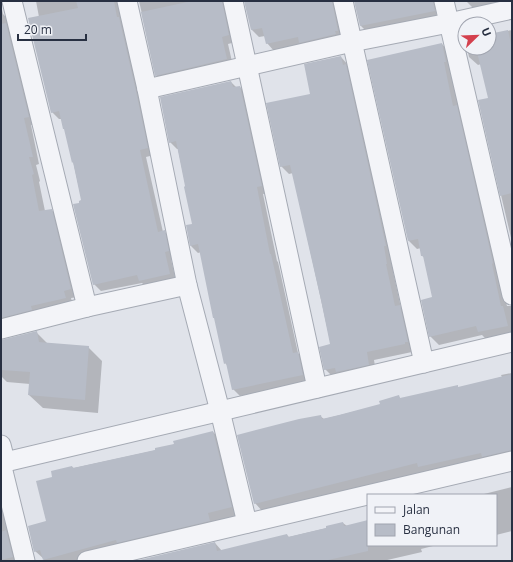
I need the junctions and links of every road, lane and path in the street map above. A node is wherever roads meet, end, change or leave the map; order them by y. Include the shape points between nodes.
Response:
1 (12, 1) edge
2 (127, 1) edge
3 (233, 1) edge
4 (343, 1) edge
5 (444, 1) edge
6 (512, 9) edge
7 (449, 23) junction
8 (352, 42) junction
9 (247, 66) junction
10 (147, 89) junction
11 (187, 285) junction
12 (512, 295) edge
13 (87, 307) junction
14 (1, 328) edge
15 (512, 342) edge
16 (424, 362) junction
17 (317, 388) junction
18 (220, 411) junction
19 (2, 458) edge
20 (512, 461) edge
21 (371, 494) edge
22 (367, 495) edge
23 (247, 523) junction
24 (25, 561) edge
25 (87, 561) edge

1 - 13 street
2 - 10 street
3 - 9 street
4 - 8 street
5 - 7 street
6 - 7 street
7 - 8 street
7 - 12 street
8 - 9 street
8 - 16 street
9 - 10 street
9 - 17 street
10 - 11 street
11 - 13 street
11 - 18 street
13 - 14 street
15 - 16 street
16 - 17 street
17 - 18 street
18 - 19 street
18 - 23 street
19 - 24 street
20 - 21 street
22 - 23 street
23 - 25 street

